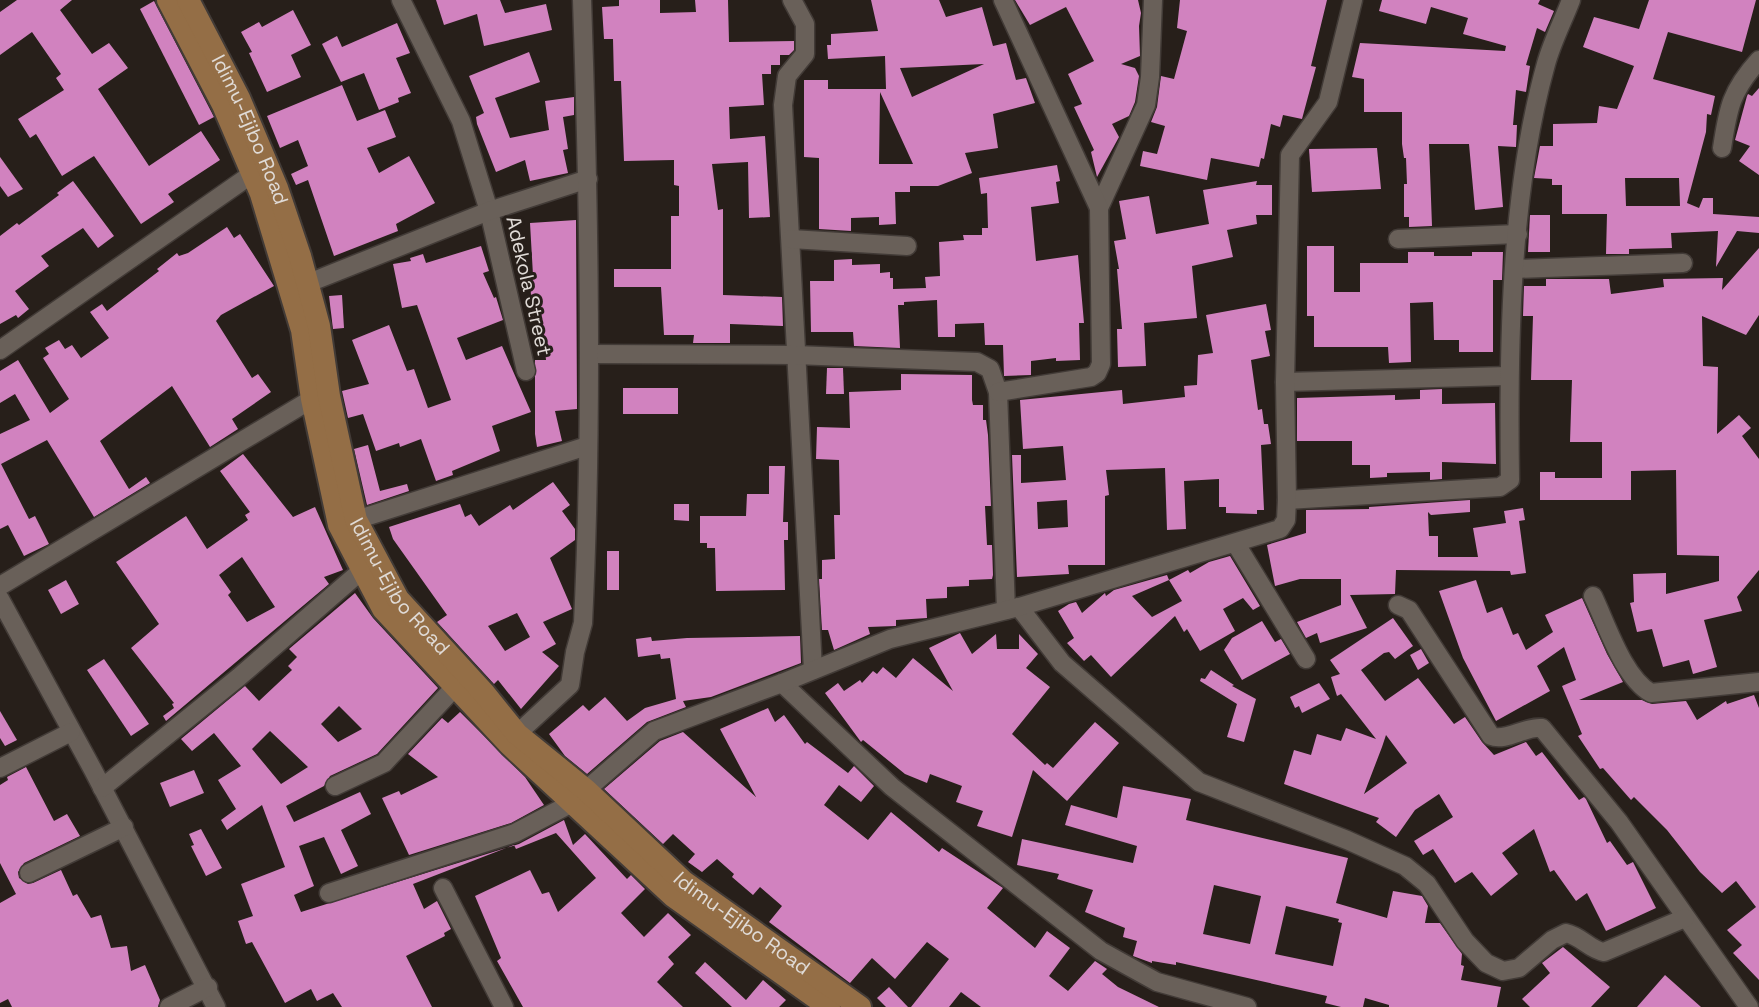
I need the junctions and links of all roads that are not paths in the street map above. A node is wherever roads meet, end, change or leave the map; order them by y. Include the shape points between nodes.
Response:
1 (168, 0) edge
2 (188, 0) edge
3 (401, 0) edge
4 (582, 0) edge
5 (792, 0) edge
6 (1002, 0) edge
7 (1153, 0) edge
8 (1353, 0) edge
9 (1571, 0) edge
10 (1759, 60) edge
11 (1722, 148) dead end
12 (252, 174) junction
13 (588, 179) junction
14 (1099, 208) junction
15 (489, 212) junction
16 (1518, 234) junction
17 (791, 239) junction
18 (1398, 239) dead end
19 (907, 246) dead end
20 (1683, 263) dead end
21 (1515, 269) junction
22 (306, 284) junction
23 (0, 350) edge
24 (590, 354) junction
25 (795, 356) junction
26 (526, 371) dead end
27 (1508, 376) junction
28 (1285, 382) junction
29 (998, 392) junction
30 (312, 399) junction
31 (587, 446) junction
32 (1287, 500) junction
33 (356, 520) junction
34 (1236, 544) junction
35 (361, 571) junction
36 (0, 586) edge
37 (1593, 596) dead end
38 (0, 598) edge
39 (1398, 604) dead end
40 (1013, 609) junction
41 (1306, 659) dead end
42 (813, 670) junction
43 (1759, 682) edge
44 (782, 683) junction
45 (454, 688) junction
46 (71, 732) junction
47 (518, 734) junction
48 (0, 768) edge
49 (335, 786) dead end
50 (102, 788) junction
51 (579, 796) junction
52 (124, 827) junction
53 (28, 873) dead end
54 (444, 888) dead end
55 (329, 893) dead end
56 (1685, 918) junction
57 (208, 987) junction
58 (169, 1007) edge
59 (216, 1007) edge
60 (504, 1007) edge
61 (829, 1007) edge
62 (860, 1007) edge
63 (1247, 1007) edge
64 (1749, 1007) edge

1 - 12 main road, Idimu-Ejibo Road via 223,105
2 - 22 main road, Idimu-Ejibo Road via 239,98 277,188
3 - 15 street, Adekola Street via 461,121
4 - 13 street
5 - 17 street via 805,24 806,54 787,76 783,105
6 - 14 street
7 - 14 street via 1146,105
8 - 28 street via 1328,102 1290,155
9 - 16 street via 1546,62 1532,123
10 - 11 street via 1739,83 1728,110
12 - 23 street
12 - 30 main road, Idimu-Ejibo Road via 302,330
13 - 15 street
13 - 24 street
14 - 29 street via 1101,364 1097,373
15 - 22 street
15 - 26 street, Adekola Street
16 - 18 street
16 - 21 street
17 - 19 street
17 - 25 street
20 - 21 street
21 - 27 street
22 - 33 main road, Idimu-Ejibo Road via 319,326 329,396
24 - 25 street
24 - 31 street
25 - 29 street via 977,362 990,369
25 - 42 street
27 - 28 street
27 - 32 street via 1507,485
28 - 32 street
29 - 40 street
30 - 35 main road, Idimu-Ejibo Road via 339,525
30 - 36 street
31 - 33 street
31 - 47 street via 583,624 570,685
32 - 34 street via 1286,520 1280,529
33 - 47 main road, Idimu-Ejibo Road via 398,599
34 - 40 street
34 - 41 street
35 - 45 main road, Idimu-Ejibo Road via 383,609
35 - 50 street
37 - 43 street via 1630,674 1651,693
38 - 46 street
39 - 56 street via 1408,610 1491,736 1498,738 1542,728 1619,822
40 - 42 street via 890,639
40 - 56 street via 1062,663 1199,782 1405,866 1427,884 1465,941 1486,963 1503,971 1519,968 1566,933 1604,952
42 - 44 street
44 - 51 street via 654,731
44 - 63 street via 892,787 1101,951 1156,982
45 - 49 street via 384,763
45 - 51 main road, Idimu-Ejibo Road via 510,746
46 - 48 street
46 - 50 street
47 - 51 main road, Idimu-Ejibo Road
50 - 52 street
51 - 55 street via 515,833
51 - 61 main road, Idimu-Ejibo Road via 673,896
51 - 62 main road, Idimu-Ejibo Road via 684,882
52 - 53 street
52 - 57 street
54 - 60 street
56 - 64 street
57 - 58 street
57 - 59 street

